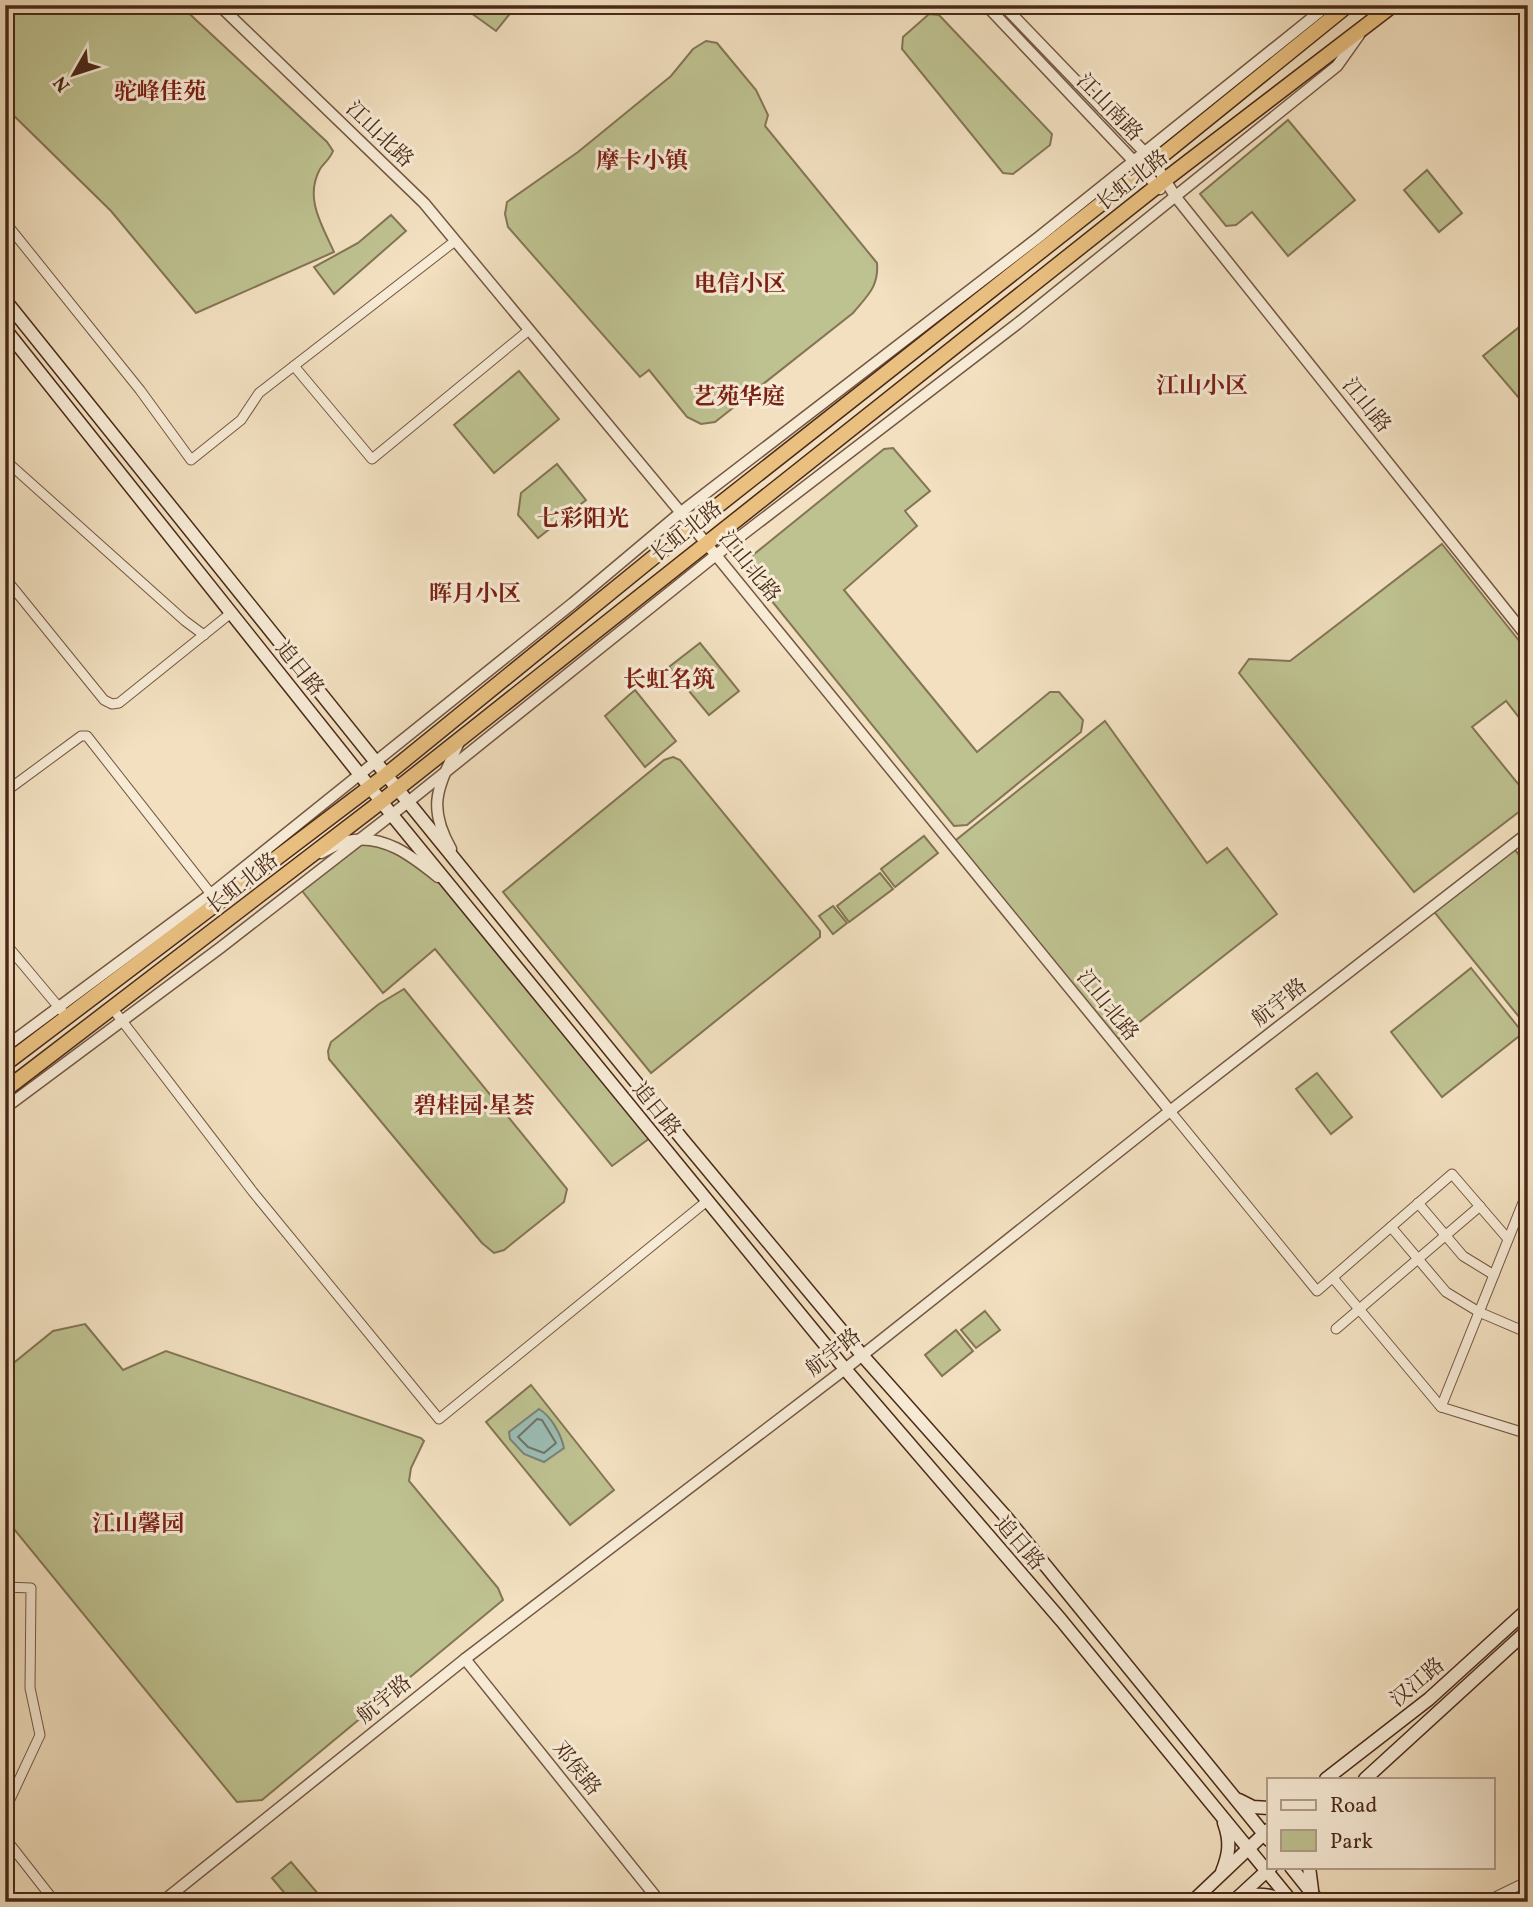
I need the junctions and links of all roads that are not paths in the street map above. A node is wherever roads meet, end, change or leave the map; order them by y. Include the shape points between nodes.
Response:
1 (219, 5) edge
2 (986, 5) edge
3 (1003, 5) edge
4 (1328, 5) edge
5 (1348, 5) edge
6 (1393, 5) edge
7 (1361, 32) junction
8 (1144, 161) junction
9 (1161, 183) junction
10 (1175, 196) junction
11 (5, 222) edge
12 (455, 241) junction
13 (5, 300) edge
14 (5, 329) edge
15 (529, 330) junction
16 (294, 366) junction
17 (5, 460) edge
18 (680, 513) junction
19 (692, 526) junction
20 (706, 542) junction
21 (716, 555) junction
22 (5, 578) edge
23 (231, 613) junction
24 (204, 635) junction
25 (1528, 638) edge
26 (460, 738) junction
27 (374, 760) junction
28 (446, 772) junction
29 (359, 773) junction
30 (386, 775) junction
31 (371, 787) junction
32 (397, 788) junction
33 (5, 792) edge
34 (382, 801) junction
35 (408, 802) junction
36 (392, 815) junction
37 (1528, 832) edge
38 (360, 840) junction
39 (306, 860) junction
40 (463, 870) junction
41 (450, 886) junction
42 (211, 894) junction
43 (5, 943) edge
44 (113, 1009) junction
45 (63, 1012) junction
46 (123, 1021) junction
47 (5, 1047) edge
48 (5, 1064) edge
49 (5, 1090) edge
50 (5, 1108) edge
51 (1170, 1111) junction
52 (1527, 1196) edge
53 (707, 1201) junction
54 (1418, 1203) junction
55 (1480, 1206) junction
56 (1391, 1227) junction
57 (1445, 1235) junction
58 (1508, 1238) junction
59 (1418, 1259) junction
60 (1494, 1275) junction
61 (1333, 1278) junction
62 (1359, 1309) junction
63 (1479, 1312) junction
64 (1336, 1329) dead end
65 (1528, 1333) edge
66 (862, 1355) junction
67 (845, 1369) junction
68 (1441, 1407) junction
69 (1528, 1434) edge
70 (5, 1587) edge
71 (1528, 1609) edge
72 (1528, 1630) edge
73 (465, 1660) junction
74 (1327, 1778) edge
75 (1366, 1778) edge
76 (1236, 1799) junction
77 (1267, 1808) edge
78 (5, 1810) edge
79 (1222, 1816) junction
80 (1267, 1834) edge
81 (5, 1838) edge
82 (1248, 1849) junction
83 (1267, 1867) edge
84 (1292, 1868) edge
85 (1308, 1868) edge
86 (1269, 1869) edge
87 (1221, 1875) junction
88 (1528, 1881) edge
89 (1316, 1898) edge
90 (1236, 1899) edge
91 (1488, 1901) edge
92 (55, 1902) edge
93 (162, 1902) edge
94 (660, 1902) edge
95 (1192, 1902) edge
96 (1286, 1902) edge
97 (1292, 1902) edge

1 - 12 street, 江山北路 via 424,203
2 - 8 street, 江山南路
3 - 8 street, 江山南路
4 - 8 street
5 - 8 highway, 长虹北路
6 - 7 highway, 长虹北路
7 - 9 highway, 长虹北路
7 - 10 street via 1337,66
8 - 9 street, 江山南路
8 - 18 street
8 - 19 highway, 长虹北路
9 - 10 street, 江山南路
9 - 20 highway, 长虹北路
10 - 21 street
10 - 25 street, 江山路
11 - 16 street via 191,460 241,420 259,393
12 - 15 street, 江山北路
12 - 16 street
13 - 27 main road, 追日路
14 - 23 main road, 追日路
15 - 16 street via 372,459
15 - 18 street, 江山北路
17 - 24 street
18 - 19 street, 江山北路
18 - 27 street
19 - 20 street, 江山北路
19 - 30 highway, 长虹北路
20 - 21 street, 江山北路
20 - 26 highway, 长虹北路
21 - 28 street
21 - 51 street, 江山北路
22 - 24 street via 104,700 112,704
23 - 24 street
23 - 29 main road, 追日路
26 - 28 street
26 - 32 highway, 长虹北路
27 - 29 street
27 - 30 main road, 追日路
28 - 35 street
28 - 40 street via 436,807 441,831
29 - 31 main road, 追日路
29 - 42 street
30 - 31 highway, 长虹北路
30 - 32 main road, 追日路
31 - 34 main road, 追日路
31 - 45 highway, 长虹北路
32 - 34 highway, 长虹北路
32 - 35 main road, 追日路
33 - 42 street via 84,735
34 - 36 main road, 追日路
34 - 39 highway, 长虹北路
35 - 36 street
35 - 40 main road, 追日路
36 - 38 street
36 - 41 main road, 追日路
37 - 51 street, 航宇路
38 - 39 street via 345,841
38 - 41 street via 383,842 408,853
38 - 46 street
39 - 44 highway, 长虹北路
40 - 66 main road, 追日路
41 - 53 main road, 追日路
42 - 45 street
43 - 45 street
44 - 46 street
44 - 49 highway, 长虹北路
45 - 47 street
45 - 48 highway, 长虹北路
46 - 50 street
46 - 53 street via 253,1192 439,1419
51 - 61 street via 1317,1291
51 - 66 street, 航宇路
52 - 58 street
53 - 67 main road, 追日路
54 - 55 street via 1452,1174
54 - 56 street
54 - 57 street
55 - 57 street
55 - 58 street
56 - 59 street
56 - 61 street
57 - 59 street
57 - 60 street via 1463,1256
58 - 60 street
59 - 62 street
59 - 63 street via 1446,1292
60 - 63 street
61 - 62 street
62 - 64 street
62 - 68 street
63 - 65 street
63 - 68 street
66 - 67 street, 航宇路
66 - 76 main road, 追日路 via 1006,1517
67 - 73 street, 航宇路
67 - 79 main road, 追日路
68 - 69 street
70 - 78 street via 31,1588 30,1688 40,1735
71 - 74 main road, 汉江路 via 1429,1699
72 - 75 main road, 汉江路
73 - 93 street, 航宇路
73 - 94 street, 邓侯路
76 - 77 main road
76 - 80 main road, 追日路
79 - 82 main road, 追日路
79 - 87 main road via 1229,1838
80 - 82 main road
81 - 92 street
82 - 83 main road, 追日路
82 - 87 main road
84 - 89 main road
85 - 89 main road
86 - 90 main road
86 - 97 main road, 追日路
87 - 95 main road
88 - 91 street
90 - 96 main road via 1266,1895

